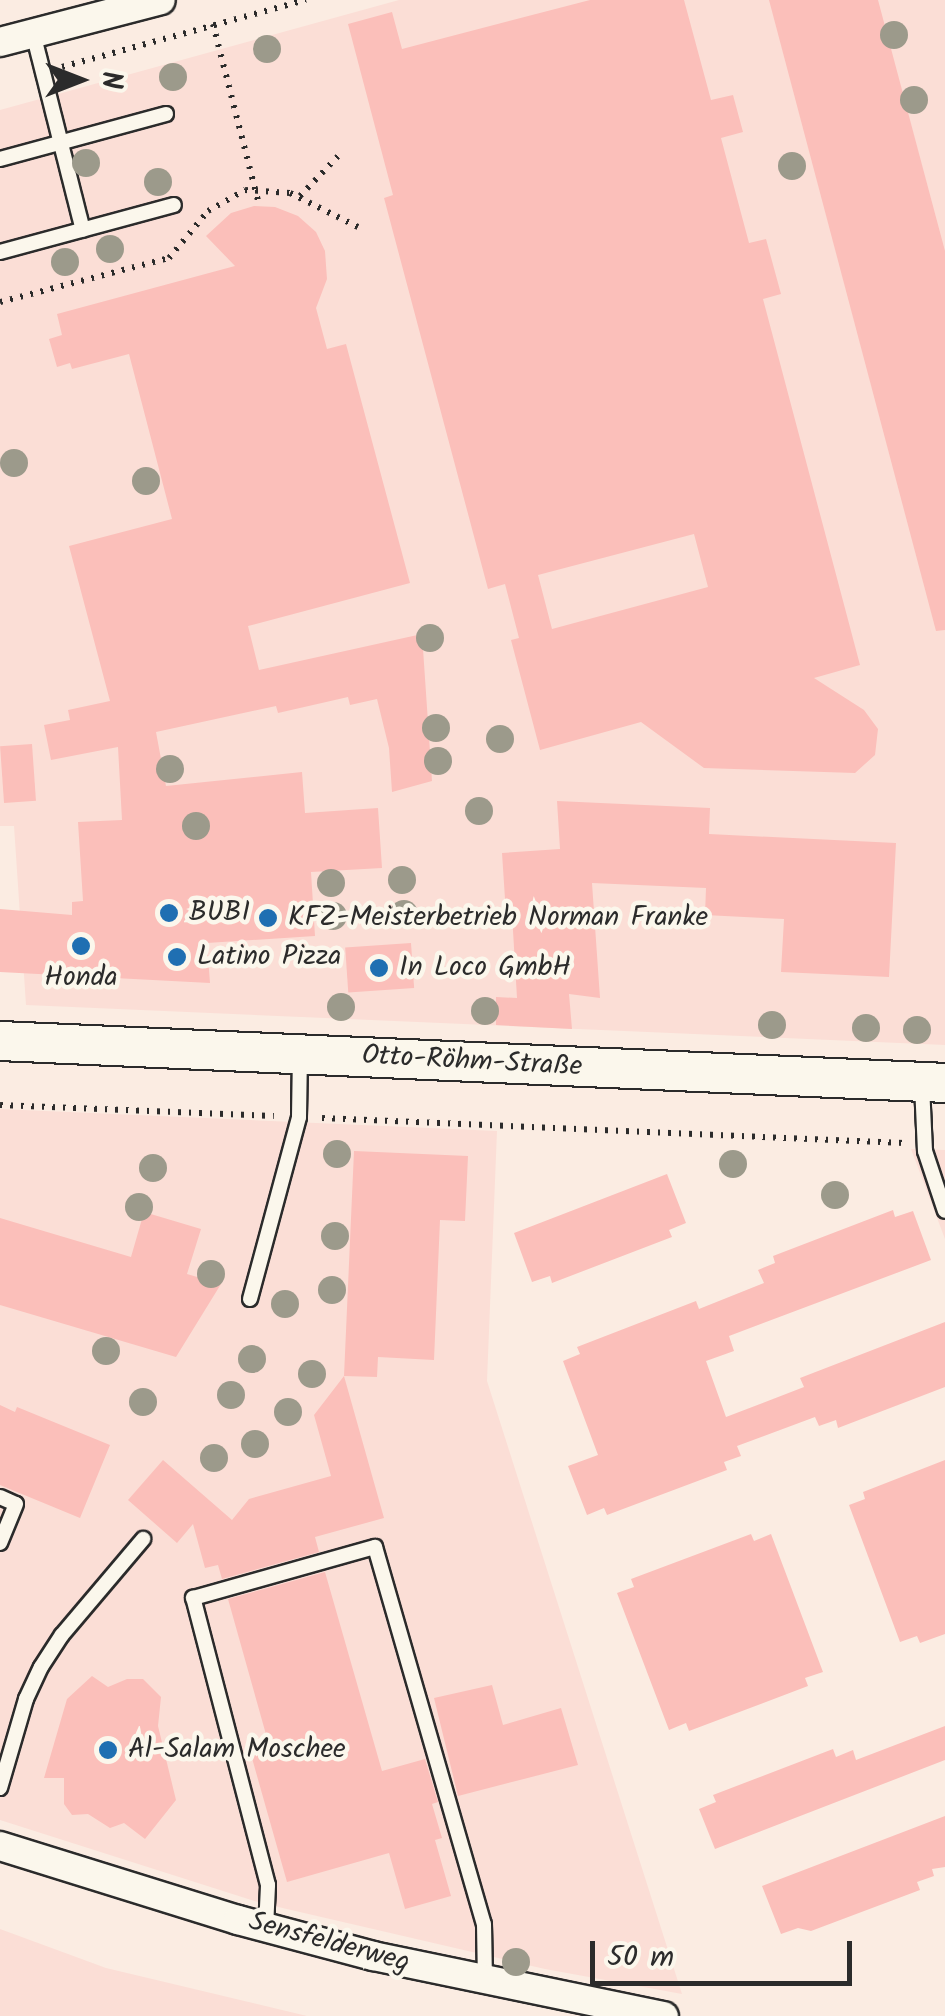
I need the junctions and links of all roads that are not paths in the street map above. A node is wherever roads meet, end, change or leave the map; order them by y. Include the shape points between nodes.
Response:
1 (161, 0) edge
2 (33, 34) junction
3 (0, 42) edge
4 (166, 114) dead end
5 (60, 143) junction
6 (0, 160) edge
7 (174, 206) dead end
8 (83, 230) junction
9 (0, 252) edge
10 (0, 1041) edge
11 (300, 1054) junction
12 (934, 1082) edge
13 (945, 1211) edge
14 (250, 1299) dead end
15 (0, 1497) edge
16 (143, 1539) dead end
17 (0, 1543) edge
18 (0, 1788) edge
19 (0, 1846) edge
20 (266, 1928) junction
21 (484, 1982) junction
22 (664, 2016) edge

1 - 2 street
2 - 3 street
2 - 5 lane
4 - 5 lane
5 - 6 lane
5 - 8 lane
7 - 8 lane
8 - 9 lane
10 - 11 street, Otto-Röhm-Straße
11 - 12 street, Otto-Röhm-Straße
11 - 14 lane via 299,1117
12 - 13 lane via 924,1144
15 - 17 lane via 16,1504
16 - 18 lane via 41,1666
19 - 20 street, Sensfelderweg
20 - 21 street, Sensfelderweg
20 - 21 lane via 268,1885 193,1598 375,1546 484,1924
21 - 22 street, Sensfelderweg

